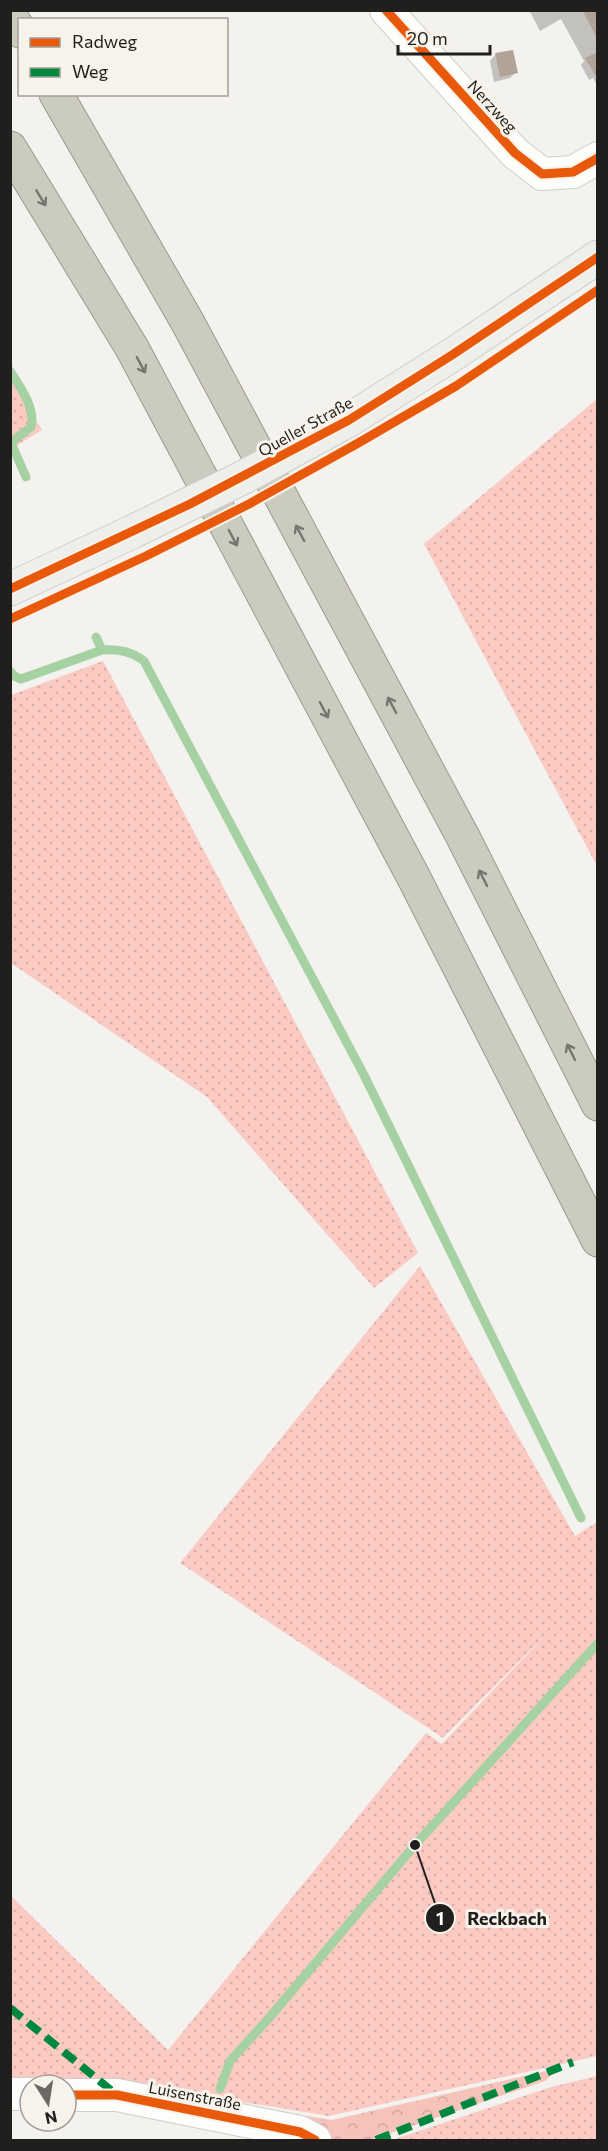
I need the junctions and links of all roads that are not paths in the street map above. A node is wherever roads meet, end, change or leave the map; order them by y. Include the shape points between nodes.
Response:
1 (386, 10) edge
2 (57, 96) edge
3 (10, 148) edge
4 (597, 158) edge
5 (597, 257) edge
6 (10, 589) edge
7 (597, 1104) edge
8 (597, 1240) edge
9 (78, 2095) edge
10 (315, 2140) edge

1 - 4 street, Nerzweg via 515,153 542,174 573,172
7 -> 2 highway via 463,837 194,334
3 -> 8 highway via 132,348 414,878
5 - 6 street, Queller Straße, bridge via 349,420 242,478
9 - 10 street, Luisenstraße via 117,2095 300,2132

